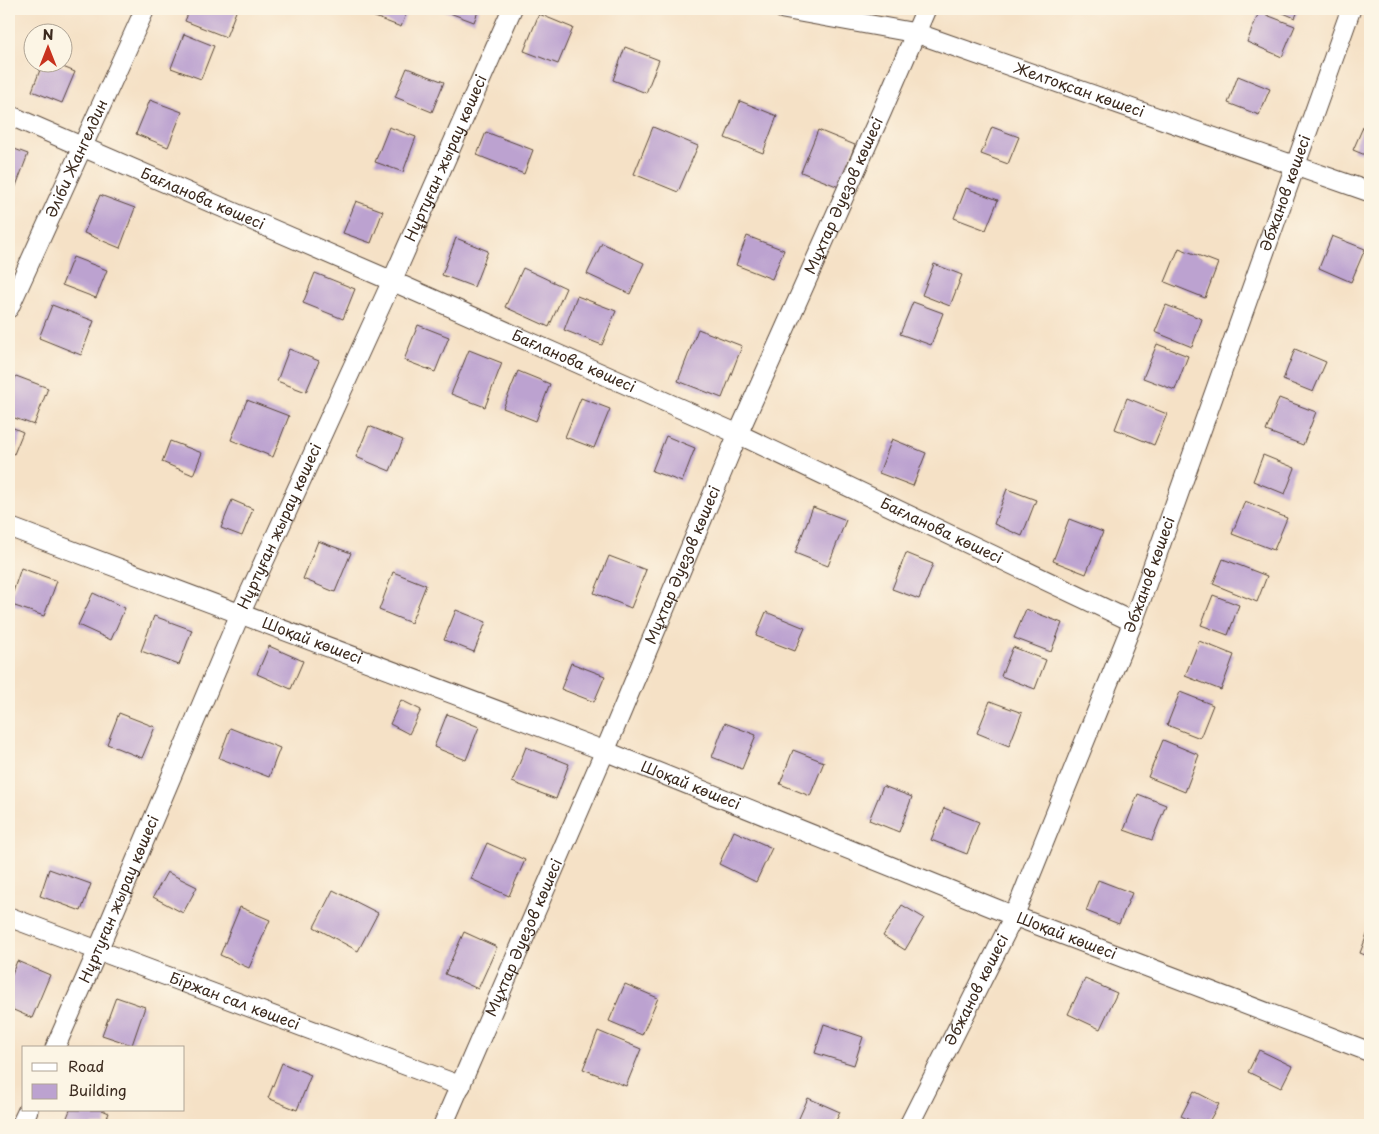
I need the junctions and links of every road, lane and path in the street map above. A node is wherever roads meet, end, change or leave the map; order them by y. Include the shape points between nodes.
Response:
1 (145, 9) edge
2 (512, 9) edge
3 (783, 9) edge
4 (926, 9) edge
5 (1351, 9) edge
6 (916, 33) junction
7 (9, 115) edge
8 (81, 147) junction
9 (1296, 166) junction
10 (1370, 192) edge
11 (392, 281) junction
12 (9, 308) edge
13 (738, 434) junction
14 (9, 527) edge
15 (240, 614) junction
16 (1133, 622) junction
17 (605, 750) junction
18 (1014, 916) junction
19 (9, 917) edge
20 (98, 950) junction
21 (56, 1046) edge
22 (1370, 1052) edge
23 (461, 1086) junction
24 (27, 1112) edge
25 (21, 1125) edge
26 (444, 1125) edge
27 (909, 1125) edge

1 - 8 street, Әліби Жангелдин
2 - 11 street, Нұртуған жырау көшесі
3 - 6 street, Желтоқсан көшесі
4 - 6 street, Мұхтар Әуезов көшесі
5 - 9 street, Әбжанов көшесі
6 - 9 street, Желтоқсан көшесі
6 - 13 street, Мұхтар Әуезов көшесі
7 - 8 street, Бағланова көшесі
8 - 11 street, Бағланова көшесі
8 - 12 street, Әліби Жангелдин
9 - 10 street, Желтоқсан көшесі
9 - 16 street, Әбжанов көшесі
11 - 13 street, Бағланова көшесі
11 - 15 street, Нұртуған жырау көшесі
13 - 16 street, Бағланова көшесі
13 - 17 street, Мұхтар Әуезов көшесі
14 - 15 street, Шоқай көшесі
15 - 17 street, Шоқай көшесі
15 - 20 street, Нұртуған жырау көшесі
16 - 18 street, Әбжанов көшесі
17 - 18 street, Шоқай көшесі
17 - 23 street, Мұхтар Әуезов көшесі
18 - 22 street, Шоқай көшесі
18 - 27 street, Әбжанов көшесі
19 - 20 street, Біржан сал көшесі
20 - 21 street, Нұртуған жырау көшесі
20 - 23 street, Біржан сал көшесі
23 - 26 street, Мұхтар Әуезов көшесі
24 - 25 street

